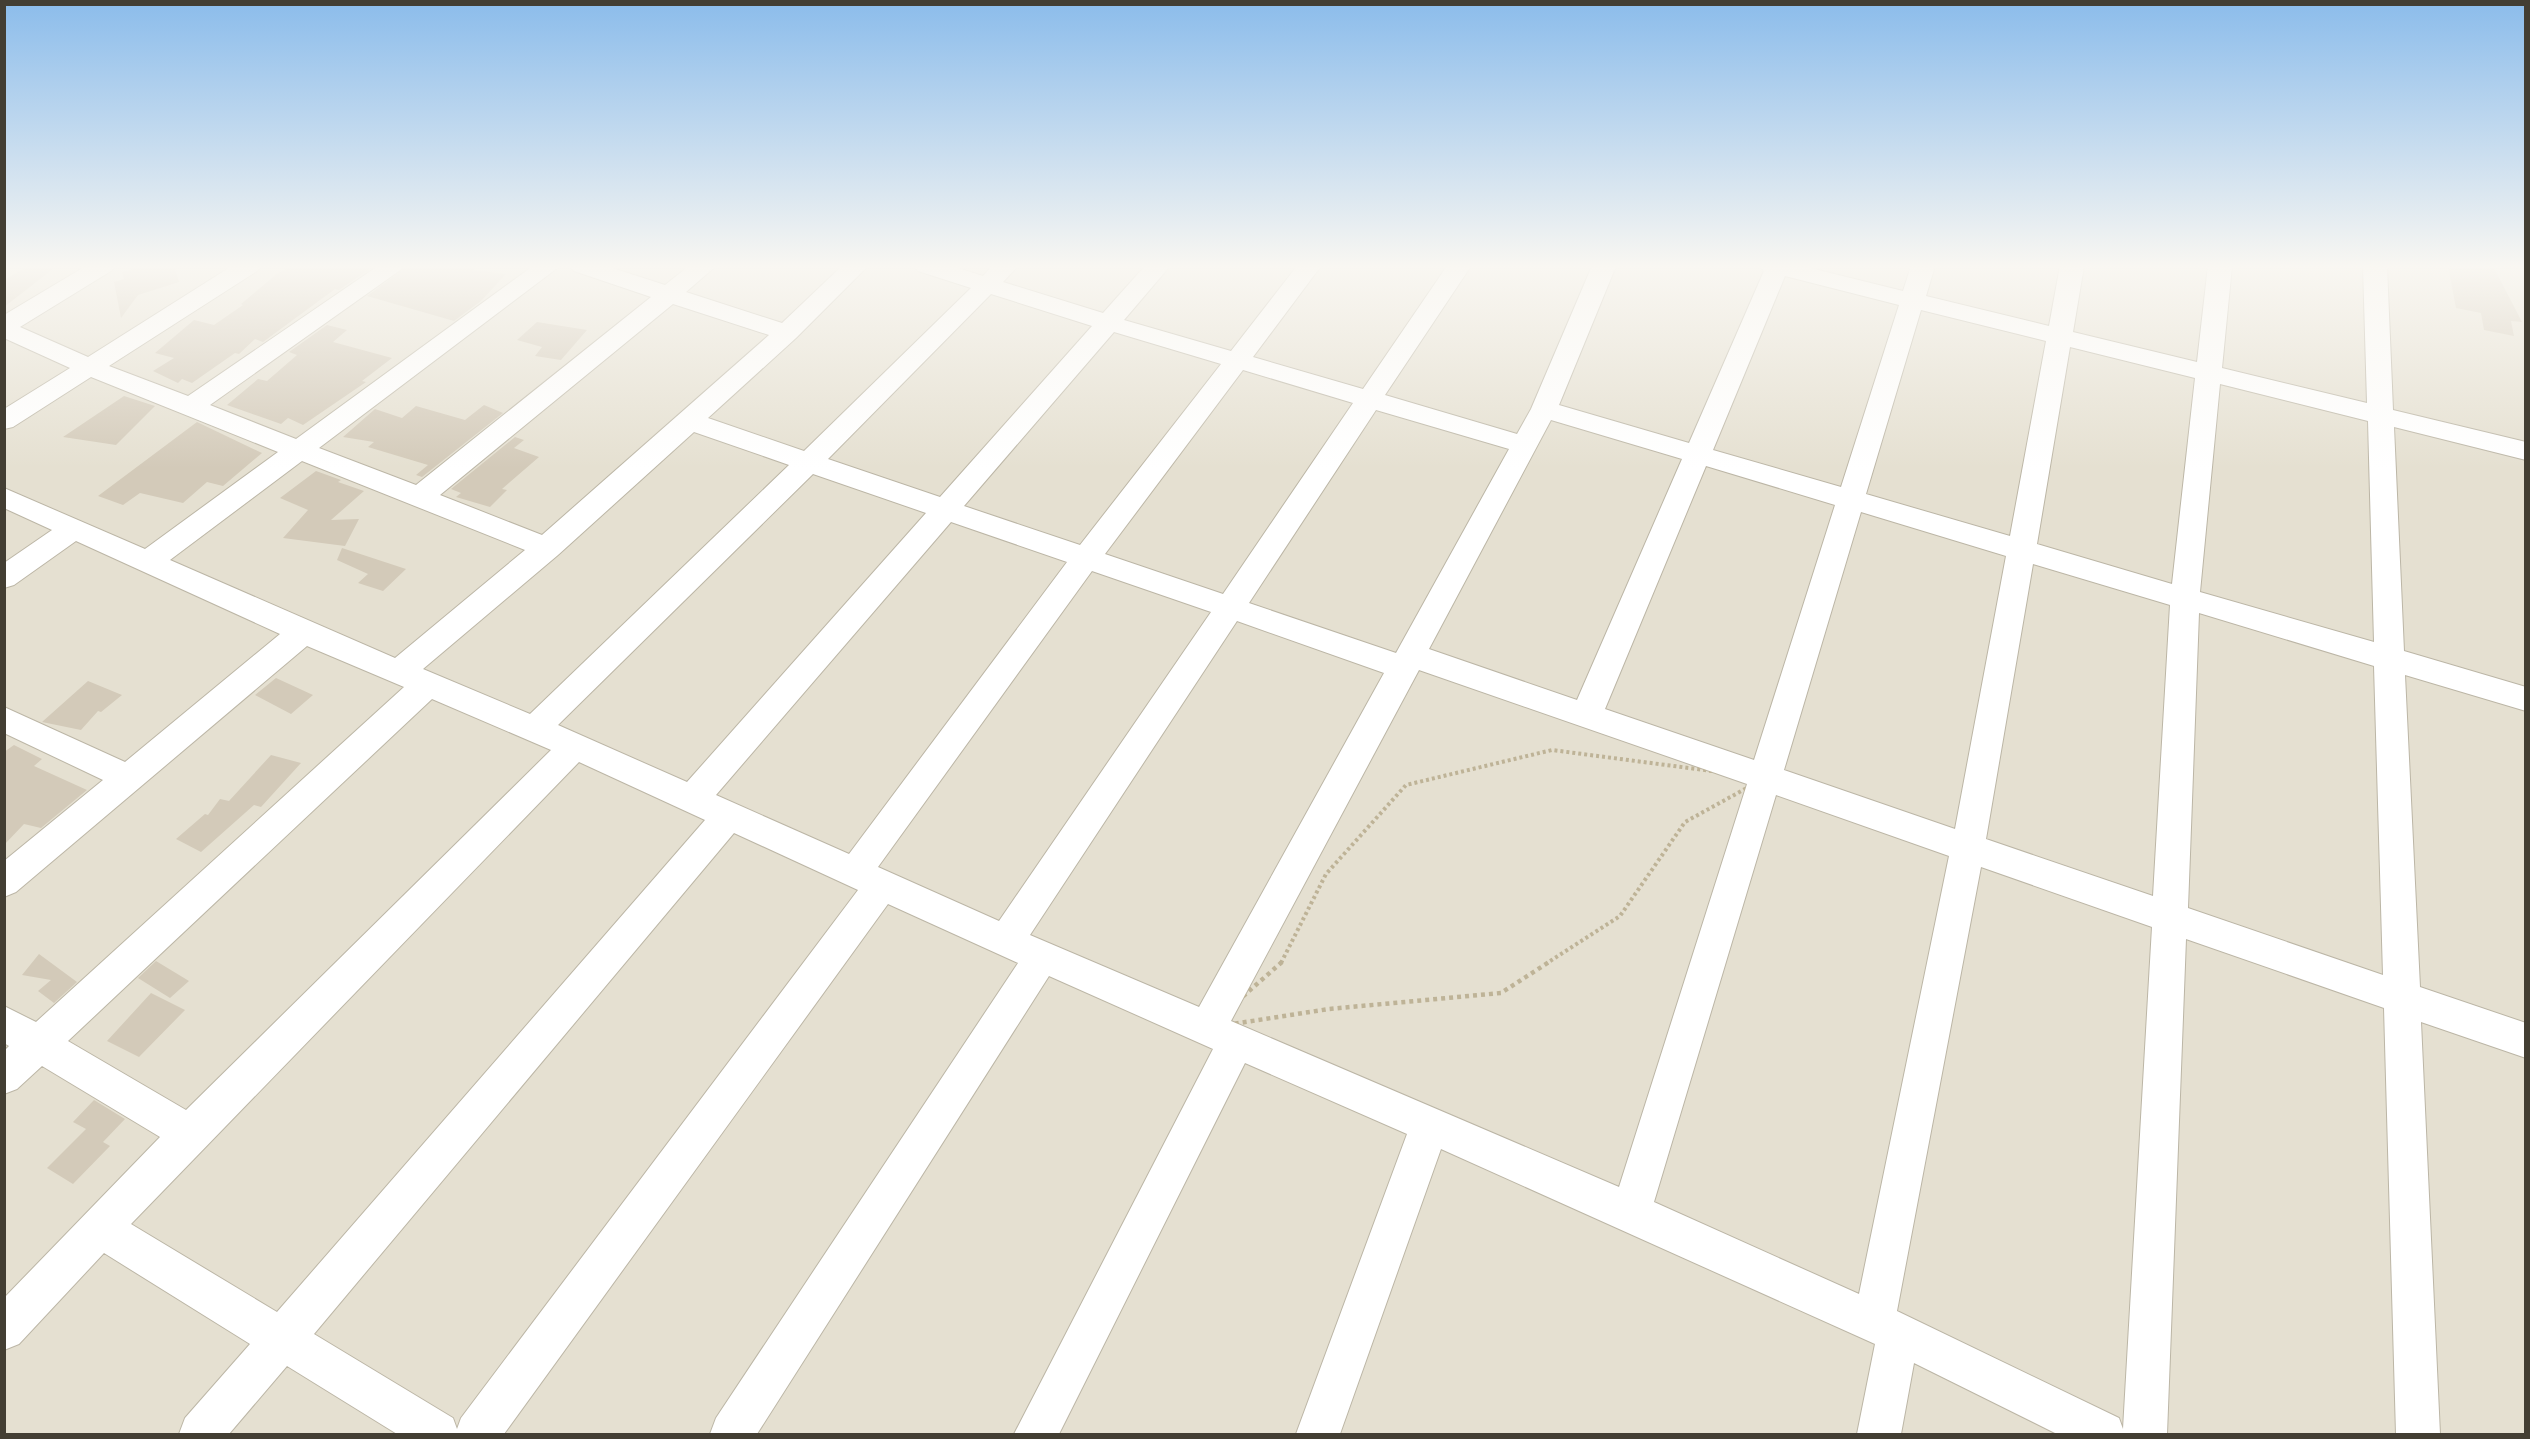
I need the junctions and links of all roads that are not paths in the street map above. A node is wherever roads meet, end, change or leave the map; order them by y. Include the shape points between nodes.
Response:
1 (15, 333) edge
2 (143, 333) edge
3 (297, 333) edge
4 (458, 333) edge
5 (622, 333) edge
6 (787, 333) edge
7 (939, 333) edge
8 (1100, 333) edge
9 (1143, 333) edge
10 (1258, 333) edge
11 (1414, 333) edge
12 (1576, 333) edge
13 (1748, 333) edge
14 (1902, 333) edge
15 (2045, 333) edge
16 (2062, 333) edge
17 (2213, 333) edge
18 (2378, 333) edge
19 (2061, 337) junction
20 (1237, 361) junction
21 (89, 367) junction
22 (2209, 373) junction
23 (1370, 399) junction
24 (190, 407) junction
25 (1544, 409) junction
26 (2381, 416) junction
27 (4, 421) edge
28 (689, 421) junction
29 (1525, 445) junction
30 (299, 451) junction
31 (2526, 451) edge
32 (1698, 454) junction
33 (809, 462) junction
34 (4, 497) edge
35 (418, 498) junction
36 (1851, 499) junction
37 (947, 510) junction
38 (74, 528) junction
39 (548, 548) junction
40 (2023, 550) junction
41 (1086, 558) junction
42 (148, 561) junction
43 (4, 578) edge
44 (2185, 598) junction
45 (1231, 608) junction
46 (303, 632) junction
47 (2391, 659) junction
48 (1408, 661) junction
49 (413, 679) junction
50 (2526, 699) edge
51 (1586, 716) junction
52 (6, 723) edge
53 (534, 729) junction
54 (575, 746) junction
55 (129, 778) junction
56 (1765, 778) junction
57 (692, 800) junction
58 (728, 817) junction
59 (1968, 848) junction
60 (868, 880) junction
61 (4, 882) edge
62 (2170, 918) junction
63 (1006, 941) junction
64 (1042, 956) junction
65 (2403, 999) junction
66 (4, 1023) edge
67 (1222, 1034) junction
68 (2526, 1041) edge
69 (39, 1044) junction
70 (4, 1076) edge
71 (1430, 1124) junction
72 (190, 1133) junction
73 (1631, 1212) junction
74 (99, 1227) junction
75 (1886, 1327) junction
76 (4, 1329) edge
77 (281, 1338) junction
78 (201, 1434) edge
79 (437, 1434) edge
80 (477, 1434) edge
81 (732, 1434) edge
82 (1036, 1434) edge
83 (1318, 1434) edge
84 (1879, 1434) edge
85 (2103, 1434) edge
86 (2145, 1434) edge
87 (2418, 1434) edge

1 - 21 street
2 - 21 street
3 - 24 street
4 - 30 street
5 - 35 street
6 - 28 street
7 - 33 street
8 - 37 street
9 - 20 street
10 - 20 street
11 - 23 street
12 - 25 street
13 - 32 street
14 - 36 street
15 - 19 street
16 - 19 street
17 - 22 street
18 - 26 street
19 - 22 street
19 - 40 street
20 - 23 street
20 - 41 street
21 - 24 street
21 - 27 street
22 - 26 street
22 - 44 street
23 - 29 street
23 - 45 street
24 - 30 street
25 - 29 street
25 - 32 street
26 - 31 street
26 - 47 street
28 - 33 street
28 - 39 street
29 - 48 street
30 - 35 street
30 - 42 street
32 - 36 street
32 - 51 street
33 - 37 street
33 - 53 street
34 - 38 street
35 - 39 street
36 - 40 street
36 - 56 street
37 - 41 street
37 - 57 street
38 - 42 street
38 - 43 street
39 - 49 street
40 - 44 street
40 - 59 street
41 - 45 street
41 - 60 street
42 - 46 street
44 - 47 street
44 - 62 street
45 - 48 street
45 - 63 street
46 - 49 street
46 - 55 street
47 - 50 street
47 - 65 street
48 - 51 street
48 - 67 street
49 - 53 street
49 - 69 street
51 - 56 street
52 - 55 street
53 - 54 street
54 - 57 street
54 - 72 street
55 - 61 street
56 - 59 street
56 - 73 street
57 - 58 street
58 - 60 street
58 - 77 street
59 - 62 street
59 - 75 street
60 - 63 street
60 - 80 street
62 - 65 street
62 - 86 street
63 - 64 street
64 - 67 street
64 - 81 street
65 - 68 street
65 - 87 street
66 - 69 street
67 - 71 street
67 - 82 street
69 - 70 street
69 - 72 street
71 - 73 street
71 - 83 street
72 - 74 street
73 - 75 street
74 - 76 street
74 - 77 street
75 - 84 street
75 - 85 street
77 - 78 street
77 - 79 street

